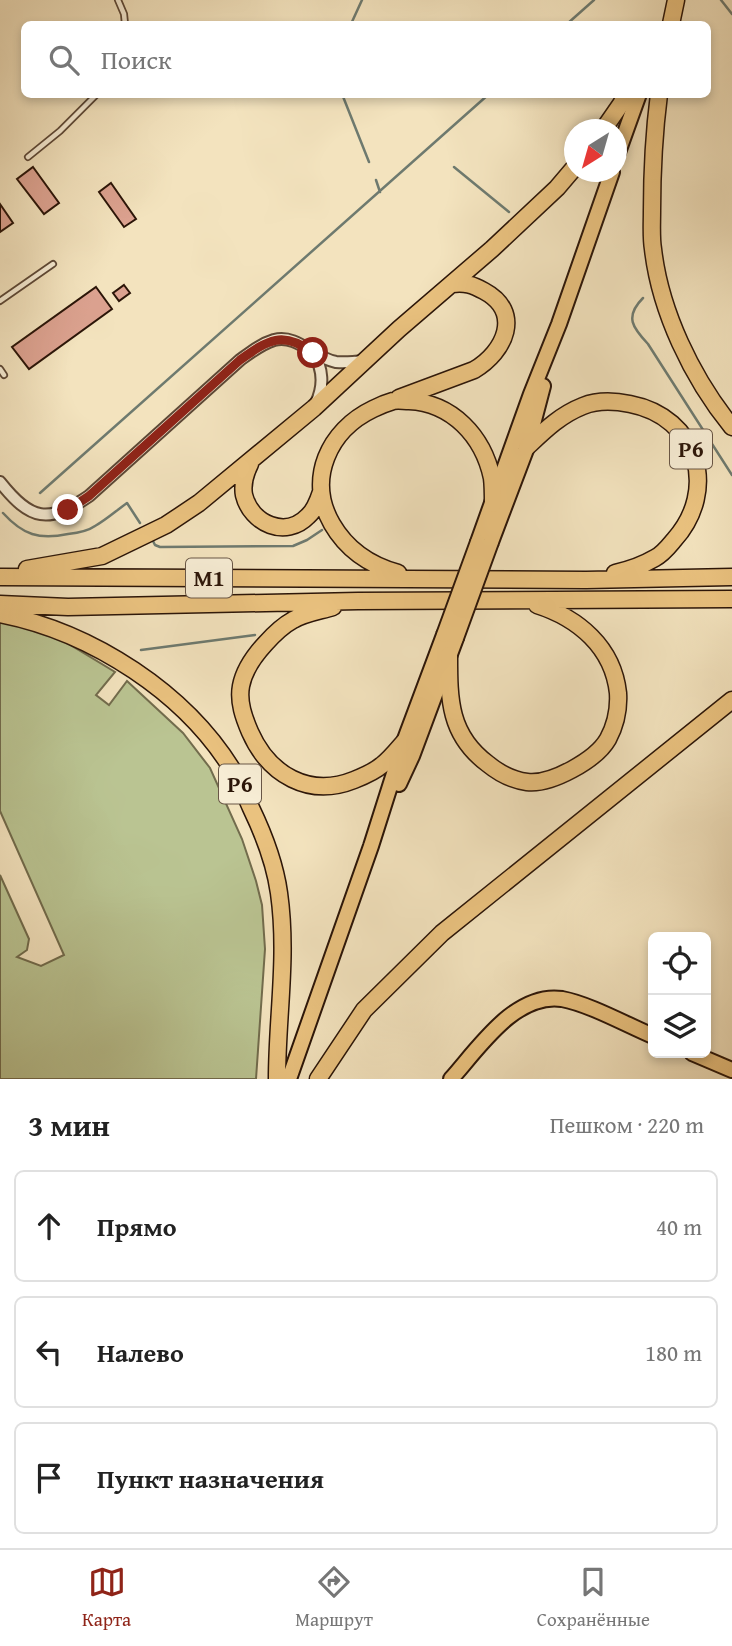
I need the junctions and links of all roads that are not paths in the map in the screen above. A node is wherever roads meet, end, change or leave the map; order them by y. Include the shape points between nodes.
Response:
1 (118, 0) edge
2 (674, 0) edge
3 (125, 21) edge
4 (666, 21) edge
5 (94, 98) edge
6 (624, 98) edge
7 (638, 98) edge
8 (659, 98) edge
9 (611, 119) edge
10 (627, 129) edge
11 (28, 157) dead end
12 (564, 180) edge
13 (609, 182) edge
14 (54, 264) dead end
15 (452, 284) junction
16 (0, 300) edge
17 (559, 324) junction
18 (313, 353) junction
19 (365, 360) junction
20 (0, 369) edge
21 (4, 375) dead end
22 (394, 401) junction
23 (314, 408) junction
24 (732, 427) edge
25 (527, 447) junction
26 (251, 461) junction
27 (0, 482) edge
28 (321, 492) junction
29 (493, 504) junction
30 (484, 542) junction
31 (0, 575) edge
32 (732, 577) edge
33 (417, 578) junction
34 (586, 580) junction
35 (732, 599) edge
36 (524, 600) junction
37 (358, 601) junction
38 (0, 604) edge
39 (0, 614) edge
40 (450, 637) junction
41 (449, 655) junction
42 (732, 700) edge
43 (404, 742) junction
44 (371, 846) junction
45 (648, 1034) edge
46 (704, 1058) edge
47 (732, 1070) edge
48 (277, 1079) edge
49 (289, 1079) edge
50 (318, 1079) edge
51 (451, 1079) edge

1 - 3 lane
2 - 4 highway
5 - 11 lane
6 - 9 highway
7 - 10 main road
8 - 24 highway, Р6 via 653,248 662,295 700,380
12 - 15 highway
13 - 17 main road, Р6
14 - 16 lane
15 - 19 highway
15 - 22 highway, Р6 via 475,286 502,308 506,323 498,350 474,370
17 - 25 main road, Р6
17 - 29 main road, Р6
18 - 19 street via 335,362
18 - 23 street via 322,378
18 - 27 street via 287,339 258,347 68,510 40,514 15,501
19 - 23 highway
20 - 21 lane
22 - 28 highway, Р6 via 355,419 343,430 322,467
22 - 29 highway, Р6 via 436,406 461,421 488,465
23 - 26 highway
25 - 30 main road, Р6
25 - 34 highway, Р6 via 571,411 616,401 661,415 690,445 698,489 690,519 680,534 647,562
26 - 28 highway, Р6 via 243,487 245,498 250,510 268,525 300,523 316,506
26 - 31 highway via 166,525 102,556
28 - 33 highway, Р6 via 335,530 361,558
29 - 30 main road, Р6
30 - 40 main road, Р6, bridge
31 - 33 highway, М1
32 - 34 highway, М1
33 - 34 highway, М1
35 - 36 highway, М1
36 - 37 highway, М1
36 - 41 highway, Р6 via 556,611 579,627 598,643 612,665 619,705 615,724 607,741 581,764 547,780 528,782 506,776 476,755 455,722
37 - 38 highway, М1 via 68,607
37 - 43 highway, Р6 via 301,616 277,631 246,673 241,687 243,714 253,739 274,766 298,783 312,786 344,784 366,776
39 - 48 highway, Р6 via 61,632 122,662 169,696 205,732 235,774 260,826 279,893 284,959
40 - 41 main road, Р6
40 - 43 main road, Р6
41 - 44 main road, Р6 via 412,756
42 - 50 highway via 442,933 364,1010
43 - 44 main road, Р6
44 - 49 main road, Р6
45 - 51 main road via 581,1005 560,999 538,1002 500,1023
46 - 47 main road

